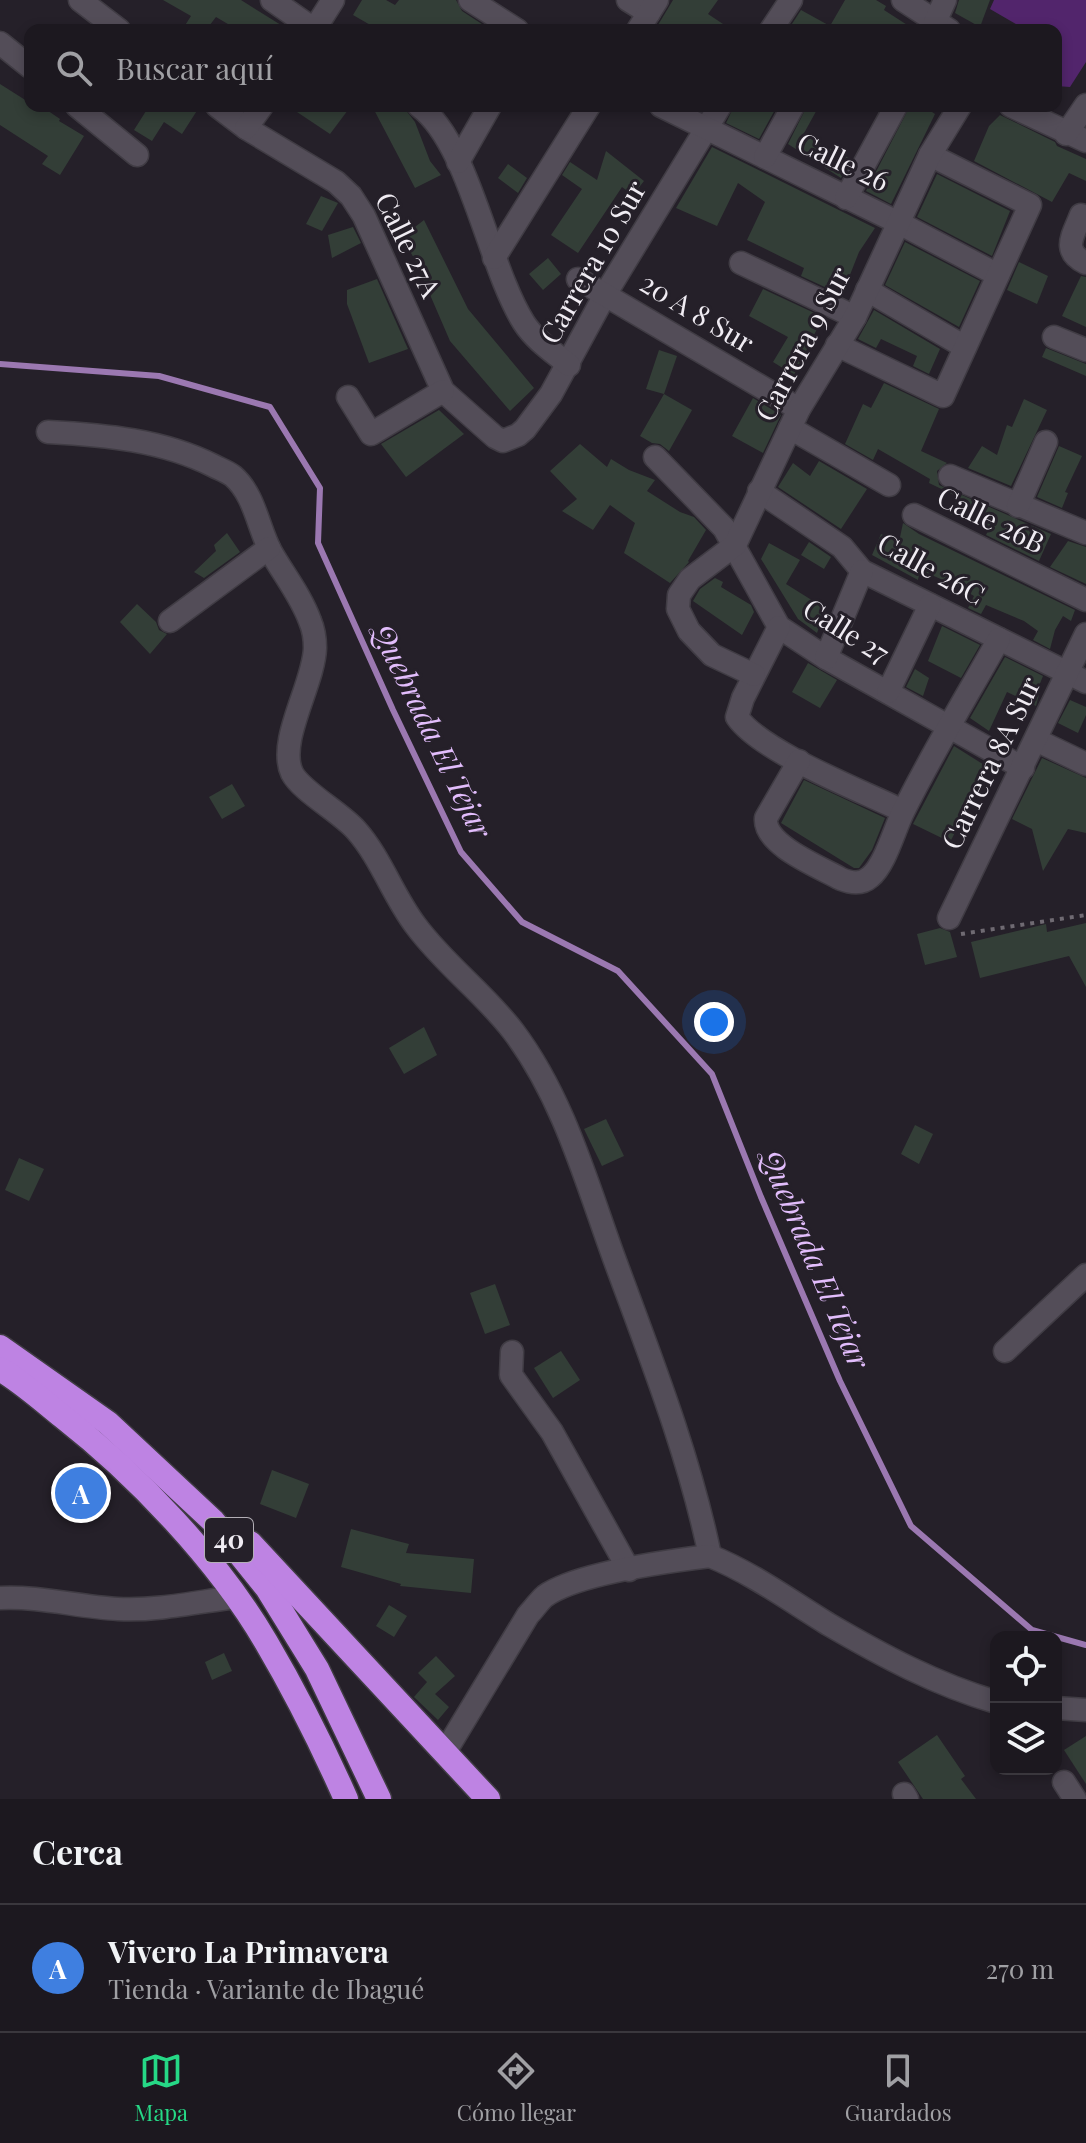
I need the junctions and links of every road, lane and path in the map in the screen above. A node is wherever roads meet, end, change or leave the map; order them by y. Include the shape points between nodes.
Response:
1 (80, 0) edge
2 (272, 0) edge
3 (333, 0) edge
4 (470, 0) edge
5 (628, 0) edge
6 (791, 0) edge
7 (903, 0) edge
8 (945, 0) edge
9 (648, 14) edge
10 (111, 24) edge
11 (306, 24) edge
12 (318, 24) edge
13 (508, 24) edge
14 (775, 24) edge
15 (939, 24) edge
16 (942, 24) edge
17 (0, 43) edge
18 (24, 62) edge
19 (1086, 105) edge
20 (84, 112) edge
21 (225, 112) edge
22 (258, 112) edge
23 (425, 112) edge
24 (487, 112) edge
25 (585, 112) edge
26 (674, 112) edge
27 (716, 112) edge
28 (790, 112) edge
29 (893, 112) edge
30 (956, 112) edge
31 (1023, 112) edge
32 (706, 127) junction
33 (246, 128) junction
34 (1076, 138) edge
35 (137, 155) dead end
36 (930, 155) junction
37 (765, 157) junction
38 (458, 162) junction
39 (846, 198) junction
40 (1081, 215) dead end
41 (899, 223) junction
42 (494, 258) junction
43 (741, 263) dead end
44 (1086, 263) edge
45 (998, 275) junction
46 (578, 279) dead end
47 (867, 290) junction
48 (606, 293) junction
49 (855, 317) junction
50 (1054, 337) dead end
51 (837, 345) junction
52 (965, 347) junction
53 (1086, 350) edge
54 (569, 365) junction
55 (443, 391) junction
56 (348, 397) dead end
57 (795, 419) junction
58 (48, 432) dead end
59 (509, 440) joint
60 (1046, 442) dead end
61 (655, 457) dead end
62 (950, 476) dead end
63 (889, 485) dead end
64 (759, 491) junction
65 (1018, 506) junction
66 (914, 515) dead end
67 (1086, 533) edge
68 (735, 545) junction
69 (269, 548) junction
70 (862, 571) junction
71 (1086, 600) edge
72 (930, 605) junction
73 (170, 621) dead end
74 (779, 627) junction
75 (1086, 634) edge
76 (999, 639) junction
77 (826, 658) junction
78 (754, 675) junction
79 (1077, 677) edge
80 (888, 692) junction
81 (950, 726) junction
82 (1036, 740) junction
83 (799, 761) junction
84 (1086, 764) edge
85 (1023, 768) junction
86 (903, 811) junction
87 (1086, 915) edge
88 (949, 918) joint
89 (1086, 1275) edge
90 (0, 1347) edge
91 (1005, 1351) dead end
92 (512, 1352) dead end
93 (0, 1369) edge
94 (213, 1521) junction
95 (710, 1556) junction
96 (629, 1570) junction
97 (236, 1597) junction
98 (0, 1598) edge
99 (990, 1700) edge
100 (1062, 1708) edge
101 (1086, 1710) edge
102 (445, 1752) junction
103 (346, 1799) edge
104 (379, 1799) edge
105 (488, 1799) edge

1 - 10 street
2 - 11 street
3 - 12 street
4 - 13 street
5 - 9 street
6 - 14 street
7 - 15 street
8 - 16 street
17 - 18 street
19 - 34 street
20 - 35 street
21 - 33 street, Calle 27A
22 - 33 street
23 - 38 street via 444,133
24 - 38 street
25 - 42 street
26 - 32 street, Calle 26
27 - 32 street, Carrera 10 Sur
28 - 37 street
29 - 39 street
30 - 36 street, Carrera 9 Sur
31 - 34 street
32 - 37 street, Calle 26
32 - 48 street, Carrera 10 Sur
33 - 55 street, Calle 27A via 351,196
36 - 41 street, Carrera 9 Sur
36 - 45 street via 1030,205
37 - 39 street, Calle 26
38 - 42 street
39 - 41 street, Calle 26
40 - 44 street via 1070,247
41 - 45 street, Calle 26
41 - 47 street, Carrera 9 Sur
42 - 54 street via 525,325
43 - 49 street
45 - 52 street
46 - 48 street, 20 A 8 Sur
47 - 49 street, Carrera 9 Sur
47 - 52 street
48 - 54 street, Carrera 10 Sur
48 - 57 street, 20 A 8 Sur
49 - 51 street, Carrera 9 Sur
50 - 53 street
51 - 52 street via 943,396
51 - 57 street, Carrera 9 Sur
54 - 59 street, Carrera 10 Sur via 525,429
55 - 56 street via 371,434
55 - 59 street, Calle 27A via 495,437
57 - 63 street
57 - 64 street, Carrera 9 Sur
58 - 69 street via 113,436 158,446 233,476 249,497
60 - 65 street
61 - 68 street, Calle 27 via 711,512
62 - 65 street
64 - 68 street, Carrera 9 Sur
64 - 70 street, Calle 26C via 842,547
65 - 67 street
66 - 71 street, Calle 26B
68 - 74 street, Calle 27
68 - 78 street, Carrera 9 Sur via 690,579 679,595 678,609 689,631 712,655
69 - 73 street
69 - 95 street via 310,622 315,647 292,732 292,772 357,832 416,926 459,976 487,999 533,1061 580,1163 659,1383
70 - 72 street, Calle 26C
70 - 77 street
72 - 76 street, Calle 26C
72 - 80 street
74 - 77 street, Calle 27
74 - 78 street
75 - 79 street, Carrera 8A Sur
76 - 79 street, Calle 26C
76 - 81 street
77 - 80 street, Calle 27
78 - 83 street via 737,717 753,734
79 - 82 street, Carrera 8A Sur
80 - 81 street, Calle 27
81 - 85 street, Calle 27
81 - 86 street
82 - 84 street
82 - 85 street, Carrera 8A Sur
83 - 86 street
83 - 86 street via 765,827 778,843 841,879 851,883 873,875
85 - 88 street, Carrera 8A Sur
87 - 88 path via 957,934
89 - 91 street
90 - 94 highway, 40 via 108,1423
92 - 96 street via 511,1375 552,1432
93 - 97 highway, 40 via 95,1442 173,1520
94 - 102 highway via 246,1539
94 - 104 highway, 40 via 267,1588 317,1669
95 - 96 street
95 - 99 street via 933,1681
96 - 102 street via 565,1585 544,1597
97 - 98 street via 118,1609
97 - 103 highway, 40 via 314,1729
100 - 101 street
102 - 105 highway

